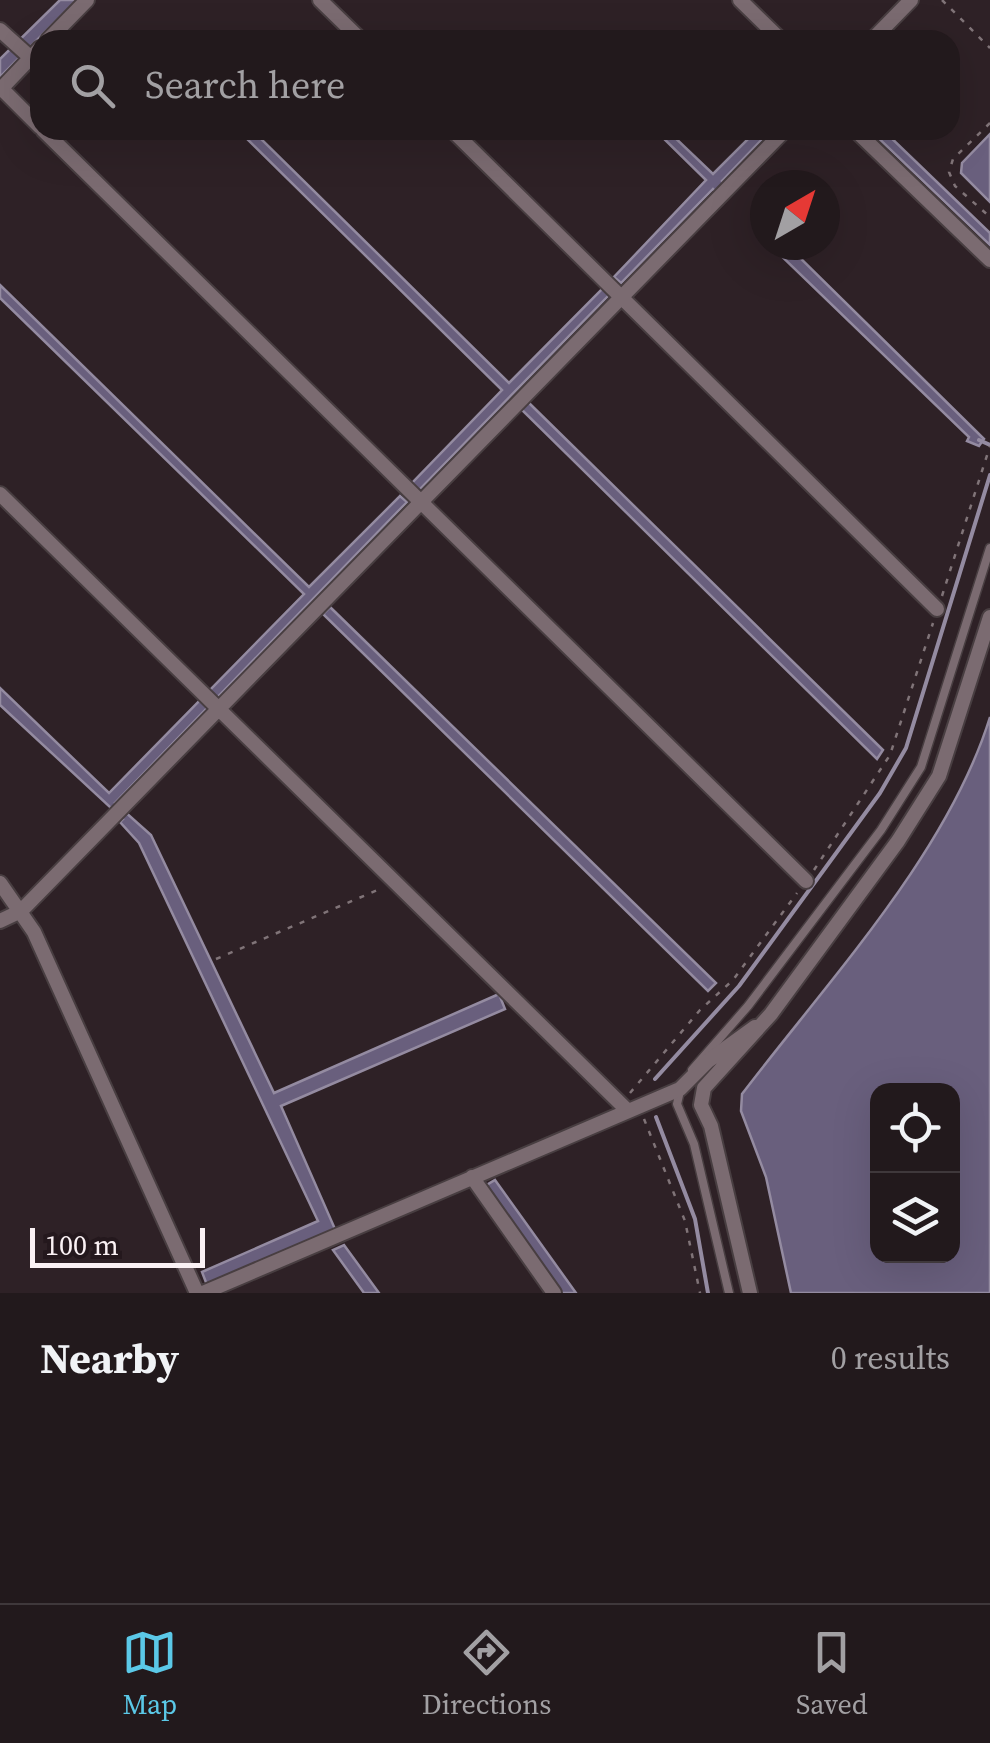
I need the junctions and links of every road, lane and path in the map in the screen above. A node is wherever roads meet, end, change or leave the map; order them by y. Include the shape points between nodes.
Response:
1 (87, 0) edge
2 (320, 0) edge
3 (740, 0) edge
4 (911, 0) edge
5 (942, 0) edge
6 (0, 30) edge
7 (58, 30) edge
8 (351, 30) edge
9 (772, 30) edge
10 (882, 30) edge
11 (990, 48) edge
12 (30, 50) edge
13 (30, 59) edge
14 (1, 89) edge
15 (30, 117) edge
16 (990, 123) edge
17 (54, 140) edge
18 (462, 140) edge
19 (775, 140) edge
20 (865, 140) edge
21 (990, 217) edge
22 (990, 260) edge
23 (622, 296) junction
24 (990, 447) edge
25 (0, 494) edge
26 (419, 502) junction
27 (990, 548) edge
28 (938, 609) joint
29 (990, 617) edge
30 (218, 708) junction
31 (395, 882) junction
32 (806, 882) dead end
33 (0, 883) edge
34 (21, 911) junction
35 (0, 920) edge
36 (216, 959) dead end
37 (771, 1014) junction
38 (680, 1089) junction
39 (630, 1108) junction
40 (472, 1176) junction
41 (197, 1288) edge
42 (554, 1293) edge
43 (700, 1293) edge
44 (729, 1293) edge
45 (750, 1293) edge

1 - 7 street
2 - 8 street
3 - 9 street
4 - 10 street
5 - 11 path
6 - 12 street
13 - 14 street
14 - 15 street
16 - 21 path via 953,159 949,172
17 - 26 street
18 - 23 street
19 - 23 street
20 - 22 street
23 - 26 street
23 - 28 street
24 - 28 path
25 - 30 street
26 - 30 street
26 - 32 street
27 - 38 lane via 920,767 881,830
29 - 37 street via 939,776
30 - 31 street
30 - 34 street
31 - 36 path
31 - 39 street
33 - 34 street
34 - 35 street
34 - 41 street
37 - 38 street
37 - 45 street via 704,1088 701,1105
38 - 39 street
38 - 44 lane via 677,1104 694,1144
39 - 40 street
39 - 43 path via 644,1118 685,1222
40 - 41 street
40 - 42 street

